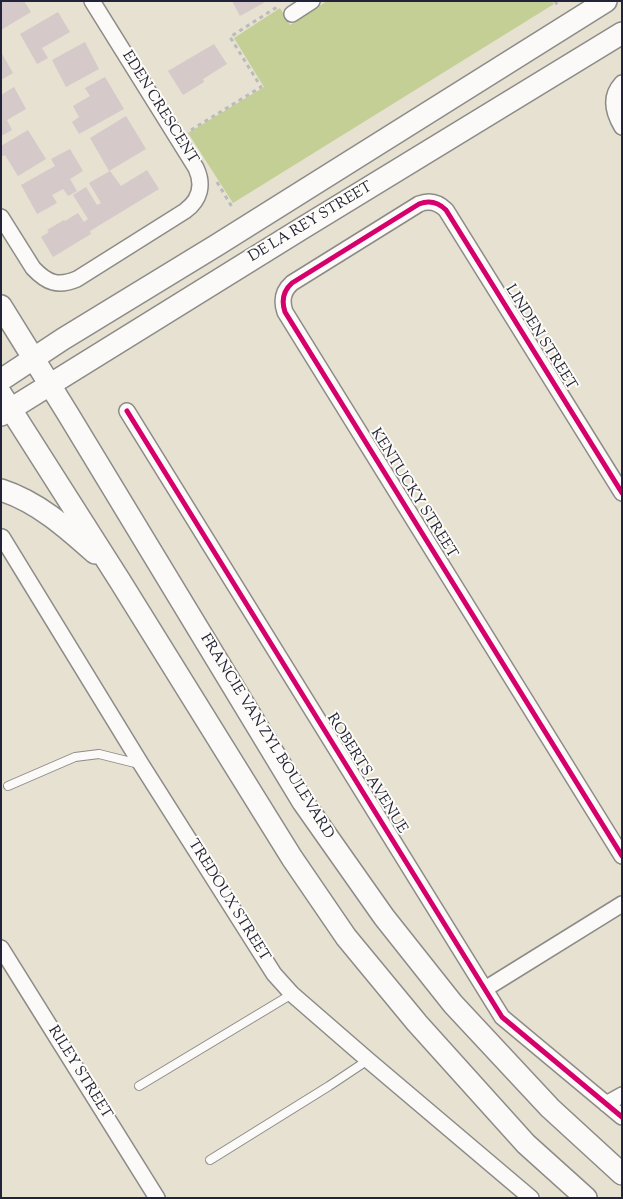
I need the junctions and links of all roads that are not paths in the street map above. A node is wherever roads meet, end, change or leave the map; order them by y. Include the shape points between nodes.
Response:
1 (92, 1) edge
2 (312, 1) edge
3 (606, 1) edge
4 (285, 10) road end
5 (622, 33) edge
6 (622, 83) edge
7 (622, 127) edge
8 (432, 202) joint
9 (1, 217) edge
10 (1, 306) edge
11 (33, 358) junction
12 (1, 380) edge
13 (49, 385) junction
14 (4, 406) edge
15 (127, 411) dead end
16 (1, 490) edge
17 (622, 493) edge
18 (2, 537) edge
19 (120, 581) junction
20 (141, 764) junction
21 (8, 786) dead end
22 (622, 856) edge
23 (622, 904) edge
24 (1, 948) edge
25 (485, 988) junction
26 (292, 994) junction
27 (368, 1060) junction
28 (139, 1086) dead end
29 (622, 1095) edge
30 (606, 1104) junction
31 (622, 1117) edge
32 (210, 1160) dead end
33 (622, 1174) edge
34 (152, 1196) edge
35 (531, 1198) edge
36 (586, 1198) edge

1 - 9 street, EDEN CRESCENT via 196,168 200,192 185,212 70,282 50,281 38,274
2 - 4 street
3 - 11 main road, DE LA REY STREET
5 - 13 main road, DE LA REY STREET
6 - 7 street via 615,93 613,107
8 - 17 street, LINDEN STREET via 446,210
8 - 22 street, KENTUCKY STREET via 419,204 292,283 285,291 285,312
10 - 11 main road, FRANCIE VAN ZYL BOULEVARD
11 - 12 main road, DE LA REY STREET
11 - 13 main road, FRANCIE VAN ZYL BOULEVARD
13 - 14 main road, DE LA REY STREET
13 - 33 main road, FRANCIE VAN ZYL BOULEVARD via 303,802 384,917 454,1004 550,1108
14 - 19 main road
15 - 25 street, ROBERTS AVENUE
16 - 19 main road via 34,504 67,528
18 - 20 street, TREDOUX STREET
19 - 36 main road via 292,858 346,938 526,1144
20 - 21 lane via 99,754 76,757
20 - 26 street, TREDOUX STREET via 274,974
23 - 25 street
24 - 34 street, RILEY STREET
25 - 30 street, ROBERTS AVENUE via 502,1017
26 - 27 street, TREDOUX STREET
26 - 28 lane
27 - 32 lane
27 - 35 street, TREDOUX STREET
29 - 30 street
30 - 31 street, ROBERTS AVENUE

